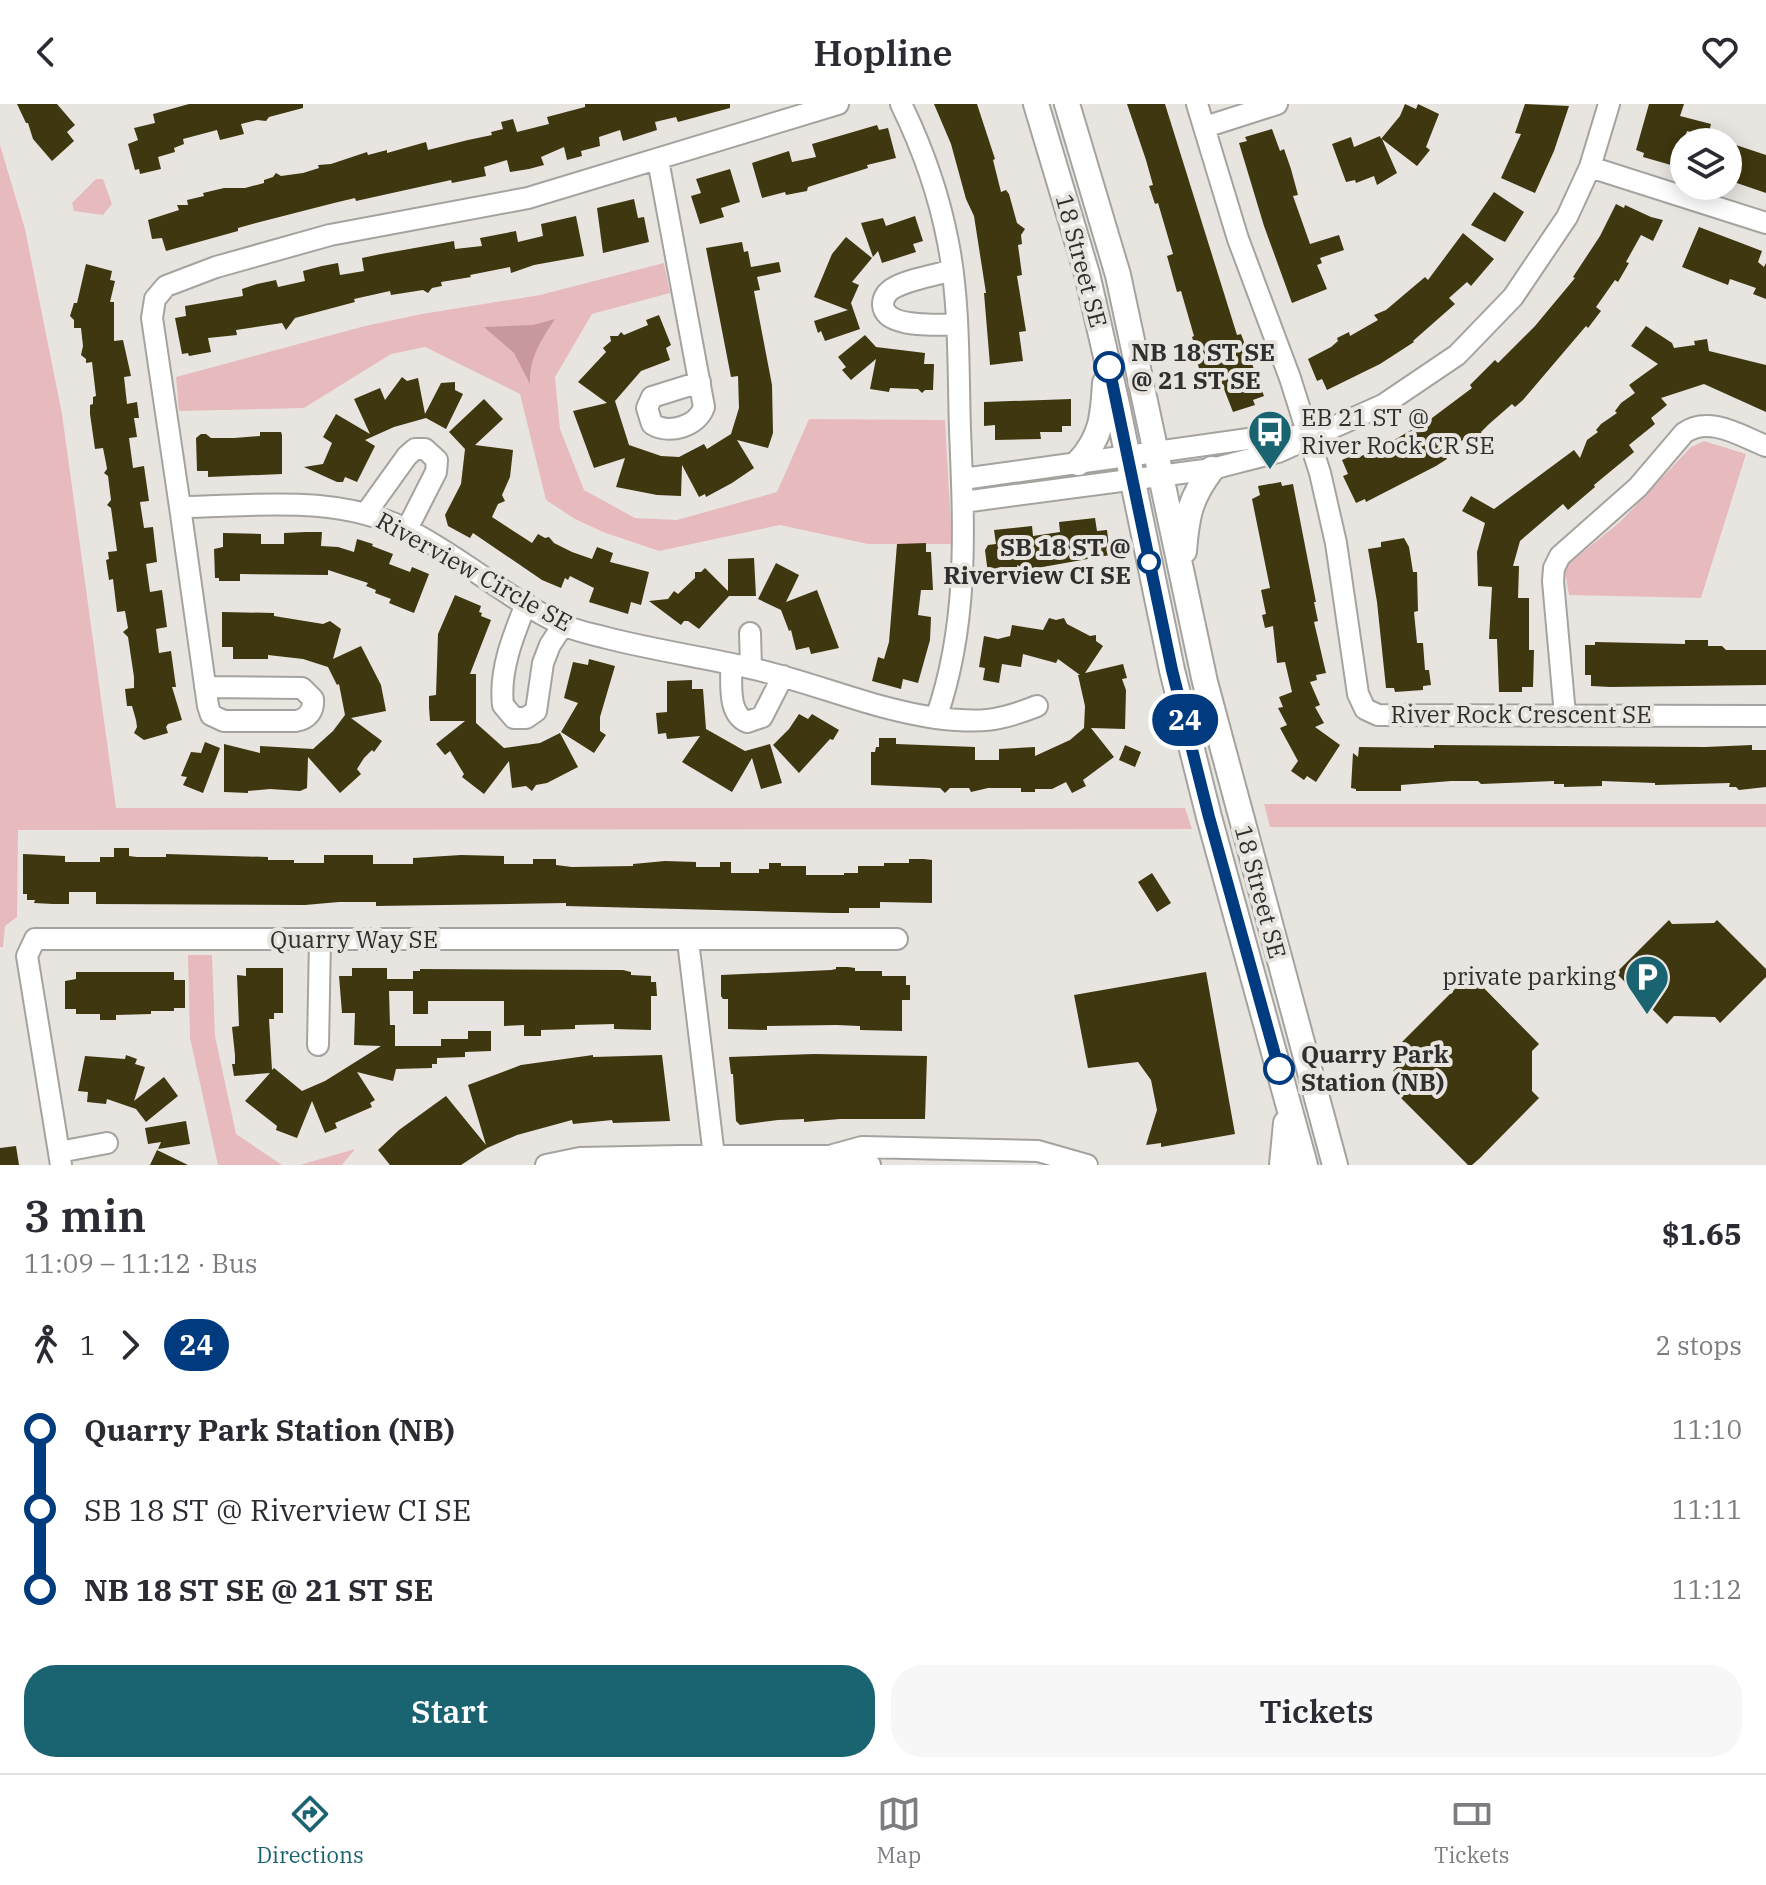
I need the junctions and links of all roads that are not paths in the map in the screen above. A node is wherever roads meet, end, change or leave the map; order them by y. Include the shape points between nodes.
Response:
1 (838, 104) edge
2 (901, 104) edge
3 (1036, 104) edge
4 (1067, 104) edge
5 (1197, 104) edge
6 (1277, 104) edge
7 (1609, 104) edge
8 (1205, 127) junction
9 (658, 160) junction
10 (1590, 167) junction
11 (1766, 223) edge
12 (952, 270) junction
13 (956, 325) junction
14 (1107, 360) junction
15 (700, 382) dead end
16 (1309, 437) junction
17 (1766, 446) edge
18 (1157, 451) junction
19 (1127, 456) junction
20 (1078, 463) junction
21 (1212, 469) junction
22 (1162, 476) junction
23 (963, 479) junction
24 (1132, 480) junction
25 (963, 502) junction
26 (180, 507) junction
27 (366, 513) junction
28 (407, 529) junction
29 (1182, 573) junction
30 (526, 604) junction
31 (563, 625) junction
32 (750, 633) dead end
33 (741, 666) junction
34 (783, 676) junction
35 (205, 687) junction
36 (1037, 706) dead end
37 (1565, 715) junction
38 (1766, 716) edge
39 (936, 718) junction
40 (897, 939) dead end
41 (320, 940) junction
42 (688, 941) junction
43 (318, 1045) dead end
44 (1287, 1097) junction
45 (107, 1143) dead end
46 (714, 1156) junction
47 (829, 1156) junction
48 (60, 1158) edge
49 (546, 1165) edge
50 (870, 1165) edge
51 (1087, 1165) edge
52 (1282, 1165) edge
53 (1305, 1165) edge
54 (1335, 1165) edge

1 - 9 street
2 - 12 street via 928,172
3 - 14 main road, 18 Street SE
4 - 18 main road, 18 Street SE via 1118,275
5 - 8 street
6 - 8 street
7 - 10 street
8 - 16 street via 1238,239
9 - 15 street
9 - 26 street via 528,198 317,238 166,286 155,299 152,318
10 - 11 street
10 - 16 street via 1567,217 1513,297 1457,355 1383,405
12 - 13 street
12 - 13 street via 895,288 883,304 896,321
13 - 23 street
14 - 19 main road, 18 Street SE
14 - 20 main road via 1100,427
16 - 18 street via 1276,435
16 - 21 street via 1253,461
16 - 37 street, River Rock Crescent SE via 1336,543 1358,694 1365,709 1378,715
17 - 37 street via 1713,426 1694,427 1638,487 1560,556 1553,581
18 - 19 street
18 - 22 main road, 18 Street SE
19 - 20 street
19 - 24 main road, 18 Street SE
20 - 23 street
21 - 22 street
21 - 29 main road via 1189,506
22 - 24 street
22 - 29 main road, 18 Street SE
23 - 25 street
24 - 25 street
24 - 44 main road, 18 Street SE via 1205,802
25 - 39 street via 962,608
26 - 27 street, Riverview Circle SE via 296,504
26 - 35 street
27 - 28 street, Riverview Circle SE
27 - 28 street via 407,456 425,449 434,455 436,472
28 - 30 street, Riverview Circle SE
29 - 54 main road, 18 Street SE via 1205,682
30 - 31 street, Riverview Circle SE
30 - 31 street via 503,684 503,705 514,718 536,711 543,663
31 - 33 street, Riverview Circle SE
32 - 33 street
33 - 34 street, Riverview Circle SE
33 - 34 street via 733,710 747,722 762,717
34 - 39 street, Riverview Circle SE via 857,702
35 - 35 street via 211,715 218,720 296,721 313,709 313,699 302,688
36 - 39 street, Riverview Circle SE via 998,720
37 - 38 street, River Rock Crescent SE
40 - 42 street, Quarry Way SE
41 - 42 street, Quarry Way SE
41 - 43 street
41 - 48 street, Quarry Way SE via 35,939 27,956
42 - 46 street
44 - 52 main road
44 - 53 main road, 18 Street SE
45 - 48 street
46 - 47 street
46 - 49 street via 580,1158
47 - 50 street
47 - 51 street via 862,1147 1038,1151

